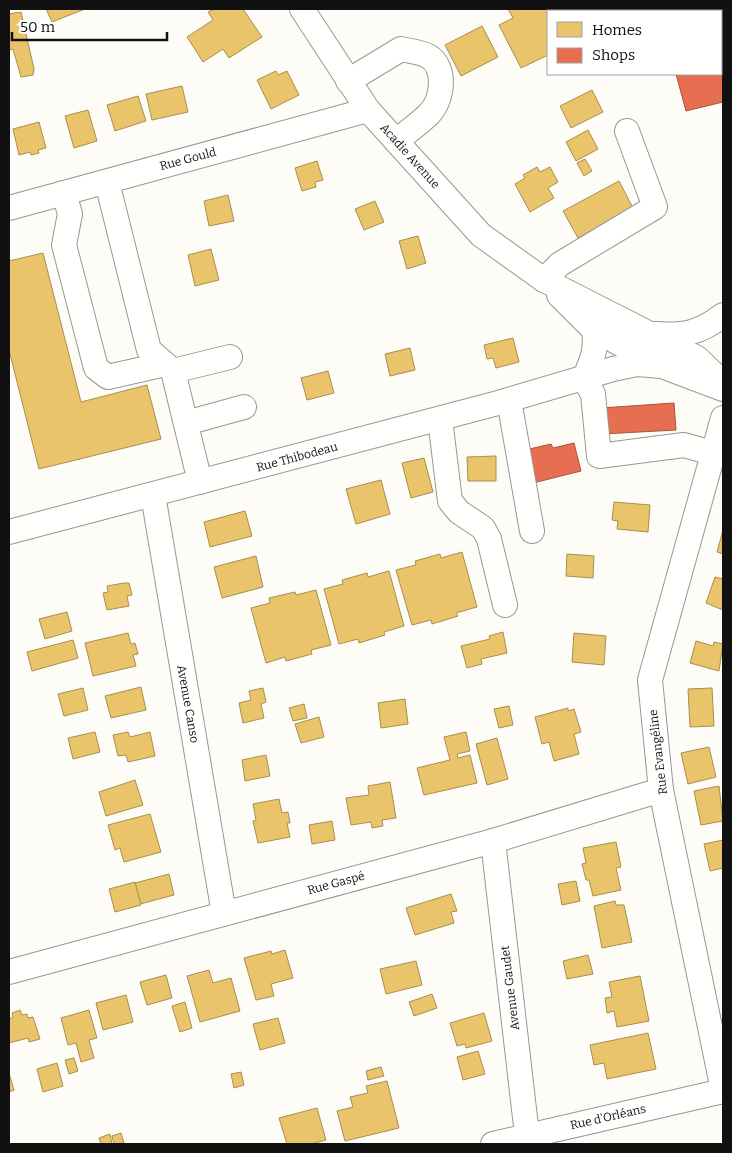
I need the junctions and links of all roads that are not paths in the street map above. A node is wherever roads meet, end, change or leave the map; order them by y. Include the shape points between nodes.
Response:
1 (302, 9) edge
2 (348, 81) junction
3 (368, 110) junction
4 (627, 131) dead end
5 (396, 141) junction
6 (107, 182) junction
7 (64, 193) junction
8 (9, 208) edge
9 (544, 280) junction
10 (723, 315) edge
11 (594, 330) junction
12 (650, 333) junction
13 (230, 357) dead end
14 (662, 366) junction
15 (169, 368) junction
16 (584, 378) junction
17 (723, 383) edge
18 (723, 389) edge
19 (509, 400) junction
20 (244, 407) dead end
21 (723, 418) edge
22 (440, 419) junction
23 (186, 423) junction
24 (712, 453) junction
25 (200, 482) junction
26 (153, 495) junction
27 (532, 531) dead end
28 (9, 532) edge
29 (505, 604) dead end
30 (661, 790) junction
31 (493, 841) junction
32 (224, 914) junction
33 (9, 972) edge
34 (723, 1091) edge
35 (527, 1135) junction
36 (493, 1144) edge

1 - 2 street, Acadie Avenue
2 - 3 street, Acadie Avenue
2 - 5 street via 401,49 428,55 438,66 441,80 439,96 430,113
3 - 5 street, Acadie Avenue
3 - 6 street, Rue Gould
4 - 9 street via 655,207 560,264
5 - 9 street, Acadie Avenue via 481,234
6 - 7 street, Rue Gould
6 - 15 street via 149,350
7 - 8 street, Rue Gould
7 - 15 street via 70,214 64,246 96,368 108,377
9 - 11 street, Acadie Avenue
9 - 12 street, Acadie Avenue
10 - 12 street via 710,325 680,336
11 - 14 street, Acadie Avenue
11 - 16 street via 594,358
12 - 17 street, Acadie Avenue via 697,358
13 - 15 street
14 - 16 street, Rue Thibodeau via 637,364
14 - 18 street, Acadie Avenue
15 - 23 street
16 - 19 street, Rue Thibodeau
16 - 24 street via 593,394 600,456 684,445
19 - 22 street, Rue Thibodeau
19 - 27 street
20 - 23 street
21 - 24 street, Rue Evangéline
22 - 25 street, Rue Thibodeau
22 - 29 street via 450,501 459,512 483,528 489,539
23 - 25 street
24 - 30 street, Rue Evangéline via 650,680
25 - 26 street, Rue Thibodeau
26 - 28 street, Rue Thibodeau
26 - 32 street, Avenue Canso
30 - 31 street, Rue Gaspé
30 - 34 street, Rue Evangéline
31 - 32 street, Rue Gaspé
31 - 35 street, Avenue Gaudet
32 - 33 street, Rue Gaspé
34 - 35 street, Rue d'Orléans
35 - 36 street, Rue d'Orléans

